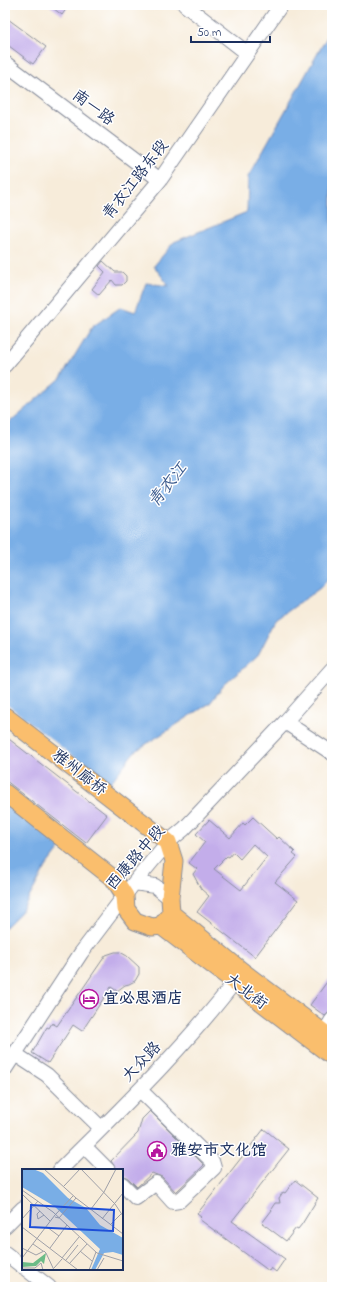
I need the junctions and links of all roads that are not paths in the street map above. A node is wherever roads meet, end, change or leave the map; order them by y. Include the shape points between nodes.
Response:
1 (185, 5) edge
2 (281, 5) edge
3 (247, 53) junction
4 (5, 63) edge
5 (160, 180) junction
6 (6, 361) edge
7 (332, 669) edge
8 (5, 716) edge
9 (285, 722) junction
10 (332, 753) edge
11 (5, 793) edge
12 (168, 842) junction
13 (129, 890) junction
14 (167, 912) junction
15 (238, 977) junction
16 (329, 1031) edge
17 (16, 1054) junction
18 (332, 1056) edge
19 (5, 1069) edge
20 (140, 1090) junction
21 (101, 1128) junction
22 (84, 1146) junction
23 (61, 1169) edge
24 (107, 1169) edge
25 (123, 1185) edge
26 (22, 1209) edge
27 (5, 1226) edge
28 (5, 1252) edge
29 (22, 1266) edge
30 (27, 1270) edge
31 (49, 1287) edge

1 - 3 street
2 - 3 street, 青衣江路东段
3 - 5 street, 青衣江路东段
4 - 5 street, 南一路
5 - 6 street, 青衣江路东段
7 - 9 street, 西康路中段
8 - 12 main road, 雅州廊桥
9 - 10 street
9 - 12 street, 西康路中段 via 184,829
11 - 13 main road
12 - 13 street, 西康路中段
12 - 14 main road via 174,861
13 - 14 street via 155,886
13 - 14 main road via 126,909 135,921 152,927
13 - 17 street, 西康路中段 via 81,953
14 - 15 main road, 大北街
15 - 16 main road, 大北街
15 - 18 main road, 大北街
15 - 20 street, 大众路 via 189,1037
17 - 19 street, 西康路中段
17 - 21 street via 47,1075
20 - 21 street, 大众路
20 - 25 street via 212,1161 214,1168 179,1202 173,1202 156,1183 136,1198
21 - 22 street, 大众路
22 - 23 street, 大众路
22 - 24 street
26 - 27 street
28 - 29 street
30 - 31 street

